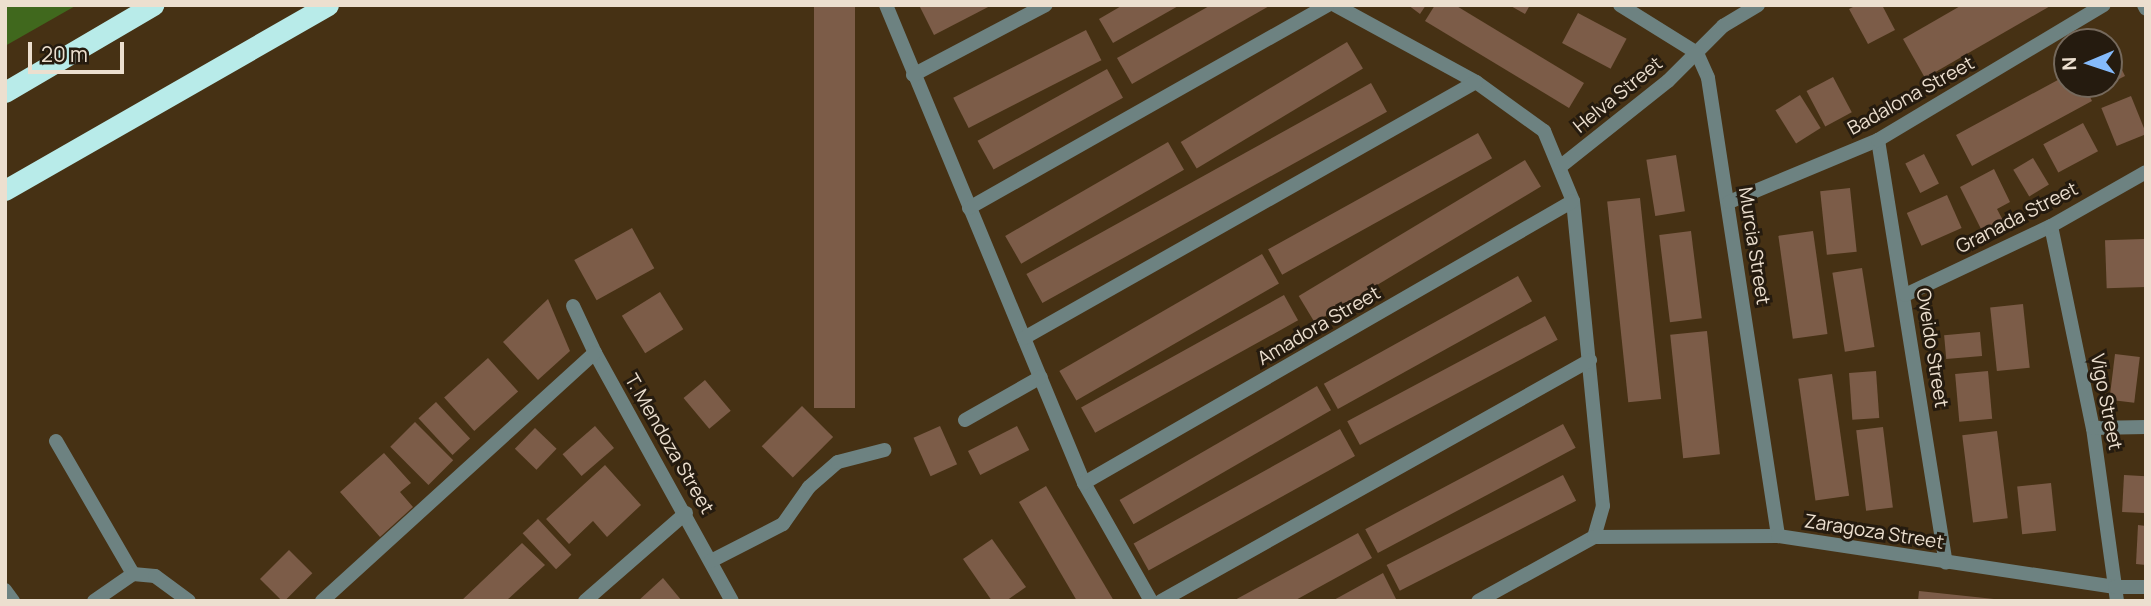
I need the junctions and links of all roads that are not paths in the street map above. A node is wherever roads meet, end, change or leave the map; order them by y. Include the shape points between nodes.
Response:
1 (153, 5) edge
2 (328, 5) edge
3 (886, 5) edge
4 (1046, 5) edge
5 (1328, 5) edge
6 (1335, 5) edge
7 (1620, 5) edge
8 (1758, 5) edge
9 (2104, 5) edge
10 (1697, 53) junction
11 (913, 75) junction
12 (1476, 82) junction
13 (5, 92) edge
14 (1878, 140) junction
15 (1561, 166) junction
16 (2146, 172) edge
17 (5, 190) edge
18 (1573, 201) junction
19 (1729, 202) junction
20 (969, 208) junction
21 (2050, 226) junction
22 (1905, 295) junction
23 (573, 306) dead end
24 (1024, 338) junction
25 (595, 353) junction
26 (1590, 360) junction
27 (1041, 377) junction
28 (965, 420) dead end
29 (2092, 428) junction
30 (2146, 428) edge
31 (56, 441) dead end
32 (884, 450) dead end
33 (1084, 483) junction
34 (687, 513) junction
35 (1778, 536) junction
36 (1594, 537) junction
37 (711, 561) junction
38 (1946, 563) junction
39 (133, 574) junction
40 (2146, 587) edge
41 (5, 590) edge
42 (2116, 594) edge
43 (13, 601) edge
44 (94, 601) edge
45 (189, 601) edge
46 (322, 601) edge
47 (584, 601) edge
48 (732, 601) edge
49 (1150, 601) edge
50 (1161, 601) edge
51 (1478, 601) edge

1 - 13 highway
2 - 17 highway
3 - 11 street
4 - 11 street
5 - 20 street
6 - 12 street
7 - 10 street
8 - 10 street, Helva Street via 1723,26
9 - 14 street, Badalona Street
10 - 15 street, Helva Street
10 - 19 street, Murcia Street via 1708,78
11 - 20 street
12 - 15 street via 1544,131
12 - 24 street
14 - 19 street, Badalona Street
14 - 22 street, Oveido Street
15 - 18 street
16 - 21 street, Granada Street
18 - 26 street
18 - 33 street, Amadora Street
19 - 35 street, Murcia Street
20 - 24 street
21 - 22 street, Granada Street
21 - 29 street, Vigo Street
22 - 38 street, Oveido Street
23 - 25 street, T. Mendoza Street
24 - 27 street
25 - 34 street, T. Mendoza Street
25 - 46 street
26 - 36 street via 1603,476 1603,506
26 - 50 street
27 - 28 street
27 - 33 street
29 - 30 street
29 - 42 street, Vigo Street
31 - 39 street
32 - 37 street via 838,463 809,486 783,524
33 - 49 street
34 - 37 street, T. Mendoza Street
34 - 47 street
35 - 36 street, Zaragoza Street
35 - 38 street, Zaragoza Street
36 - 51 street
37 - 48 street, T. Mendoza Street
38 - 42 street, Zaragoza Street
39 - 44 street
39 - 45 street via 155,576
40 - 42 street, Zaragoza Street
41 - 43 street

